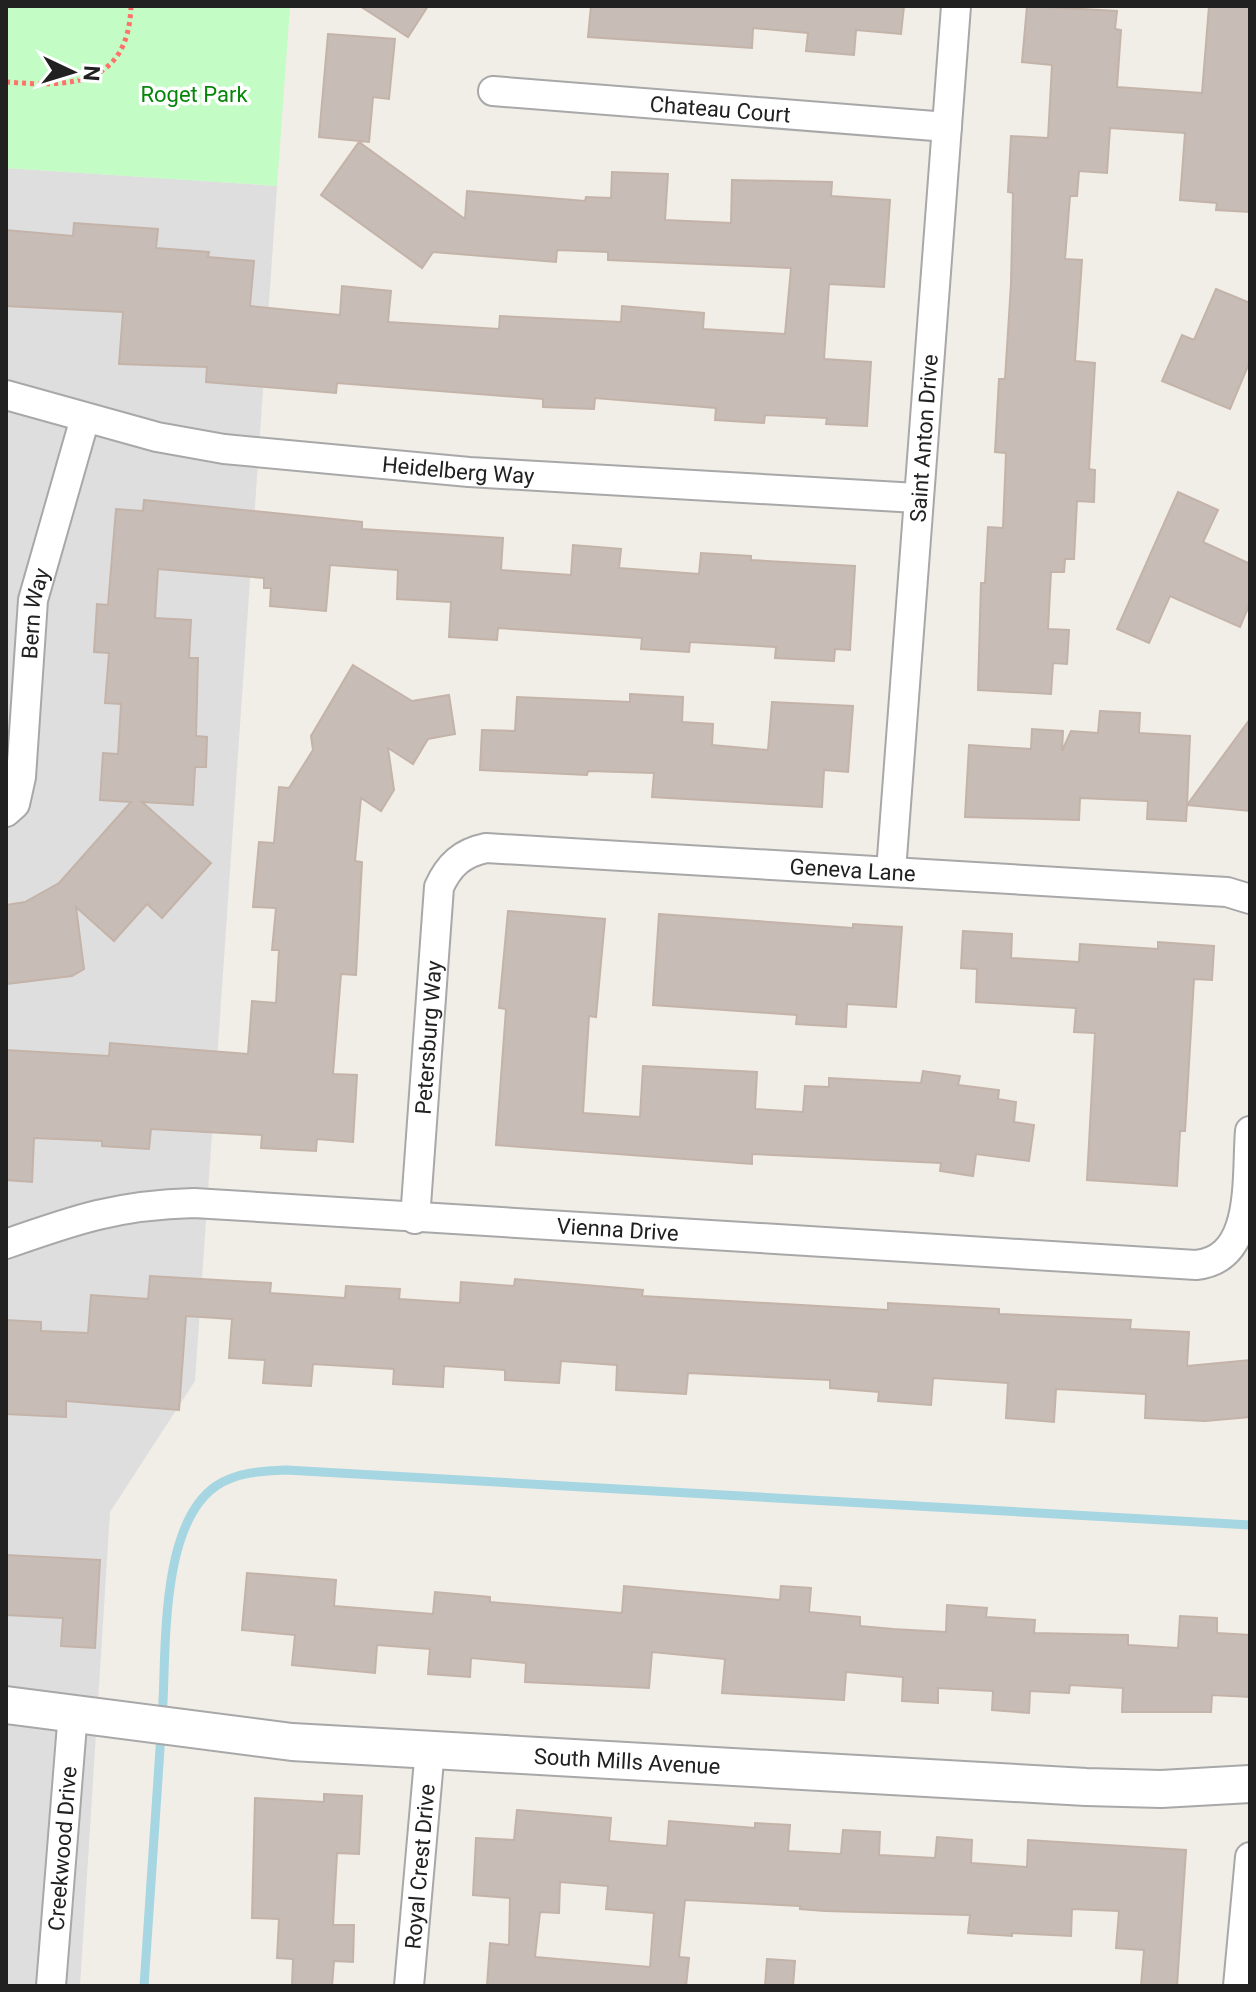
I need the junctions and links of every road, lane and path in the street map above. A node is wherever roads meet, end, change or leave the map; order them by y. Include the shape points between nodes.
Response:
1 (131, 6) edge
2 (956, 6) edge
3 (6, 82) edge
4 (493, 91) dead end
5 (947, 127) junction
6 (6, 395) edge
7 (85, 418) junction
8 (917, 498) junction
9 (6, 812) edge
10 (455, 861) joint
11 (891, 871) junction
12 (1250, 899) edge
13 (1250, 1131) edge
14 (415, 1219) junction
15 (6, 1244) edge
16 (6, 1705) edge
17 (73, 1712) junction
18 (430, 1749) junction
19 (1250, 1784) edge
20 (1250, 1857) edge
21 (51, 1986) edge
22 (409, 1986) edge
23 (1238, 1986) edge

1 - 3 path via 123,45 114,61 91,79 60,85
2 - 5 street, Saint Anton Drive
4 - 5 street, Chateau Court
5 - 8 street, Saint Anton Drive
6 - 7 street, Heidelberg Way
7 - 8 street, Heidelberg Way via 157,437 259,452 469,472
7 - 9 street, Bern Way via 33,600 21,777 15,804
8 - 11 street, Saint Anton Drive
10 - 11 street, Geneva Lane via 486,848
10 - 14 street, Petersburg Way via 439,887
11 - 12 street, Geneva Lane via 1227,892
13 - 14 street, Vienna Drive via 1242,1223 1230,1252 1210,1264
14 - 15 street, Vienna Drive via 194,1203 140,1205 88,1214
16 - 17 street, South Mills Avenue
17 - 18 street, South Mills Avenue via 252,1738
17 - 21 street, Creekwood Drive
18 - 19 street, South Mills Avenue via 1086,1787
18 - 22 street, Royal Crest Drive
20 - 23 street

